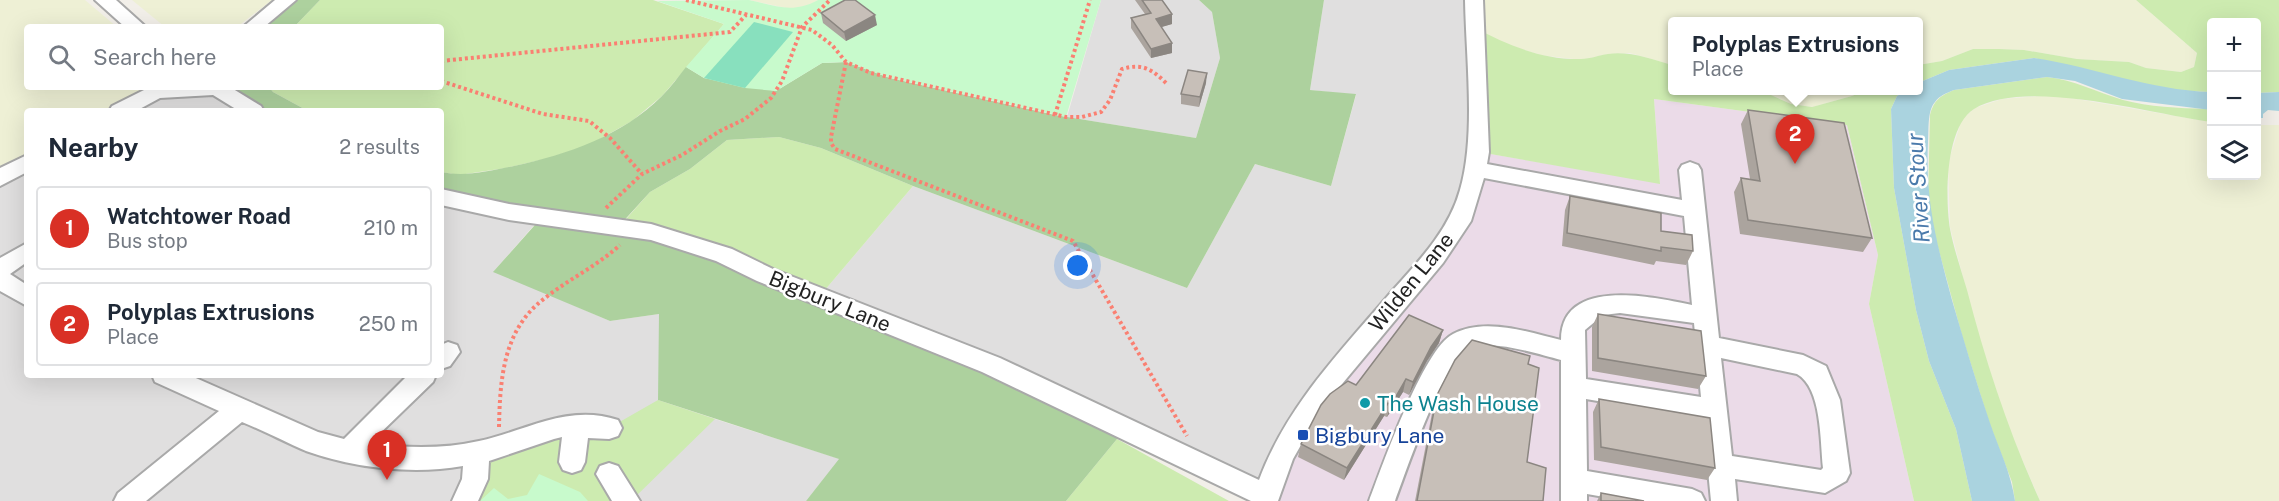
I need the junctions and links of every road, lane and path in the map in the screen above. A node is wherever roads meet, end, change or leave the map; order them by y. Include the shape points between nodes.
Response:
1 (104, 0) edge
2 (287, 0) edge
3 (686, 0) edge
4 (830, 0) edge
5 (1090, 0) edge
6 (1474, 0) edge
7 (747, 14) junction
8 (133, 24) edge
9 (256, 24) edge
10 (802, 27) junction
11 (444, 61) edge
12 (846, 62) junction
13 (444, 82) edge
14 (1166, 83) dead end
15 (161, 90) edge
16 (220, 90) edge
17 (125, 108) edge
18 (249, 108) edge
19 (1055, 115) junction
20 (24, 164) edge
21 (1476, 169) junction
22 (1690, 170) dead end
23 (642, 174) junction
24 (0, 177) edge
25 (444, 198) edge
26 (1694, 210) junction
27 (595, 223) junction
28 (635, 229) junction
29 (24, 253) edge
30 (0, 269) edge
31 (0, 279) edge
32 (24, 295) edge
33 (1705, 316) junction
34 (1708, 345) junction
35 (1573, 352) junction
36 (171, 378) edge
37 (421, 378) edge
38 (1573, 387) junction
39 (240, 409) junction
40 (1715, 410) junction
41 (576, 428) junction
42 (609, 428) dead end
43 (488, 450) junction
44 (348, 452) junction
45 (572, 462) dead end
46 (1204, 465) junction
47 (1721, 465) junction
48 (609, 474) dead end
49 (1574, 490) edge
50 (1265, 498) edge
51 (127, 501) edge
52 (465, 501) edge
53 (627, 501) edge
54 (1382, 501) edge
55 (1692, 501) edge
56 (1724, 501) edge

1 - 8 street
2 - 9 street
3 - 7 path
4 - 10 path
5 - 19 path
6 - 21 street, Wilden Lane via 1479,126
7 - 10 path
7 - 11 path via 730,32
10 - 12 path via 821,36
10 - 23 path via 782,81 771,98 745,120
12 - 19 path via 890,78
12 - 46 path via 831,137 835,149 1073,241
13 - 23 path via 543,114 589,121
14 - 19 path via 1151,68 1140,64 1128,67 1122,69 1110,103 1101,113 1081,118
15 - 17 street
16 - 18 street
20 - 24 street
21 - 26 street
21 - 50 street, Wilden Lane via 1463,212 1447,241 1313,401 1281,456
22 - 26 street
23 - 27 path via 610,202
25 - 27 street, Bigbury Lane via 509,212
26 - 33 street
27 - 28 street, Bigbury Lane
28 - 43 path via 596,267 534,306 514,332
28 - 46 street, Bigbury Lane via 681,239 724,255 991,365
29 - 30 street
31 - 32 street
33 - 34 street
33 - 35 street via 1619,303 1597,307 1581,317 1573,329
34 - 40 street
34 - 47 street via 1803,365 1817,373 1828,400 1837,473 1825,482
35 - 38 street
35 - 54 street via 1477,337 1454,345 1426,393
36 - 39 street
37 - 44 street
38 - 40 street
38 - 49 street
39 - 44 street via 313,442
39 - 51 street
40 - 47 street
41 - 42 street
41 - 43 street via 556,427
41 - 45 street
43 - 44 street via 419,457
43 - 52 street
46 - 50 street, Bigbury Lane
47 - 56 street
48 - 53 street
49 - 55 street

